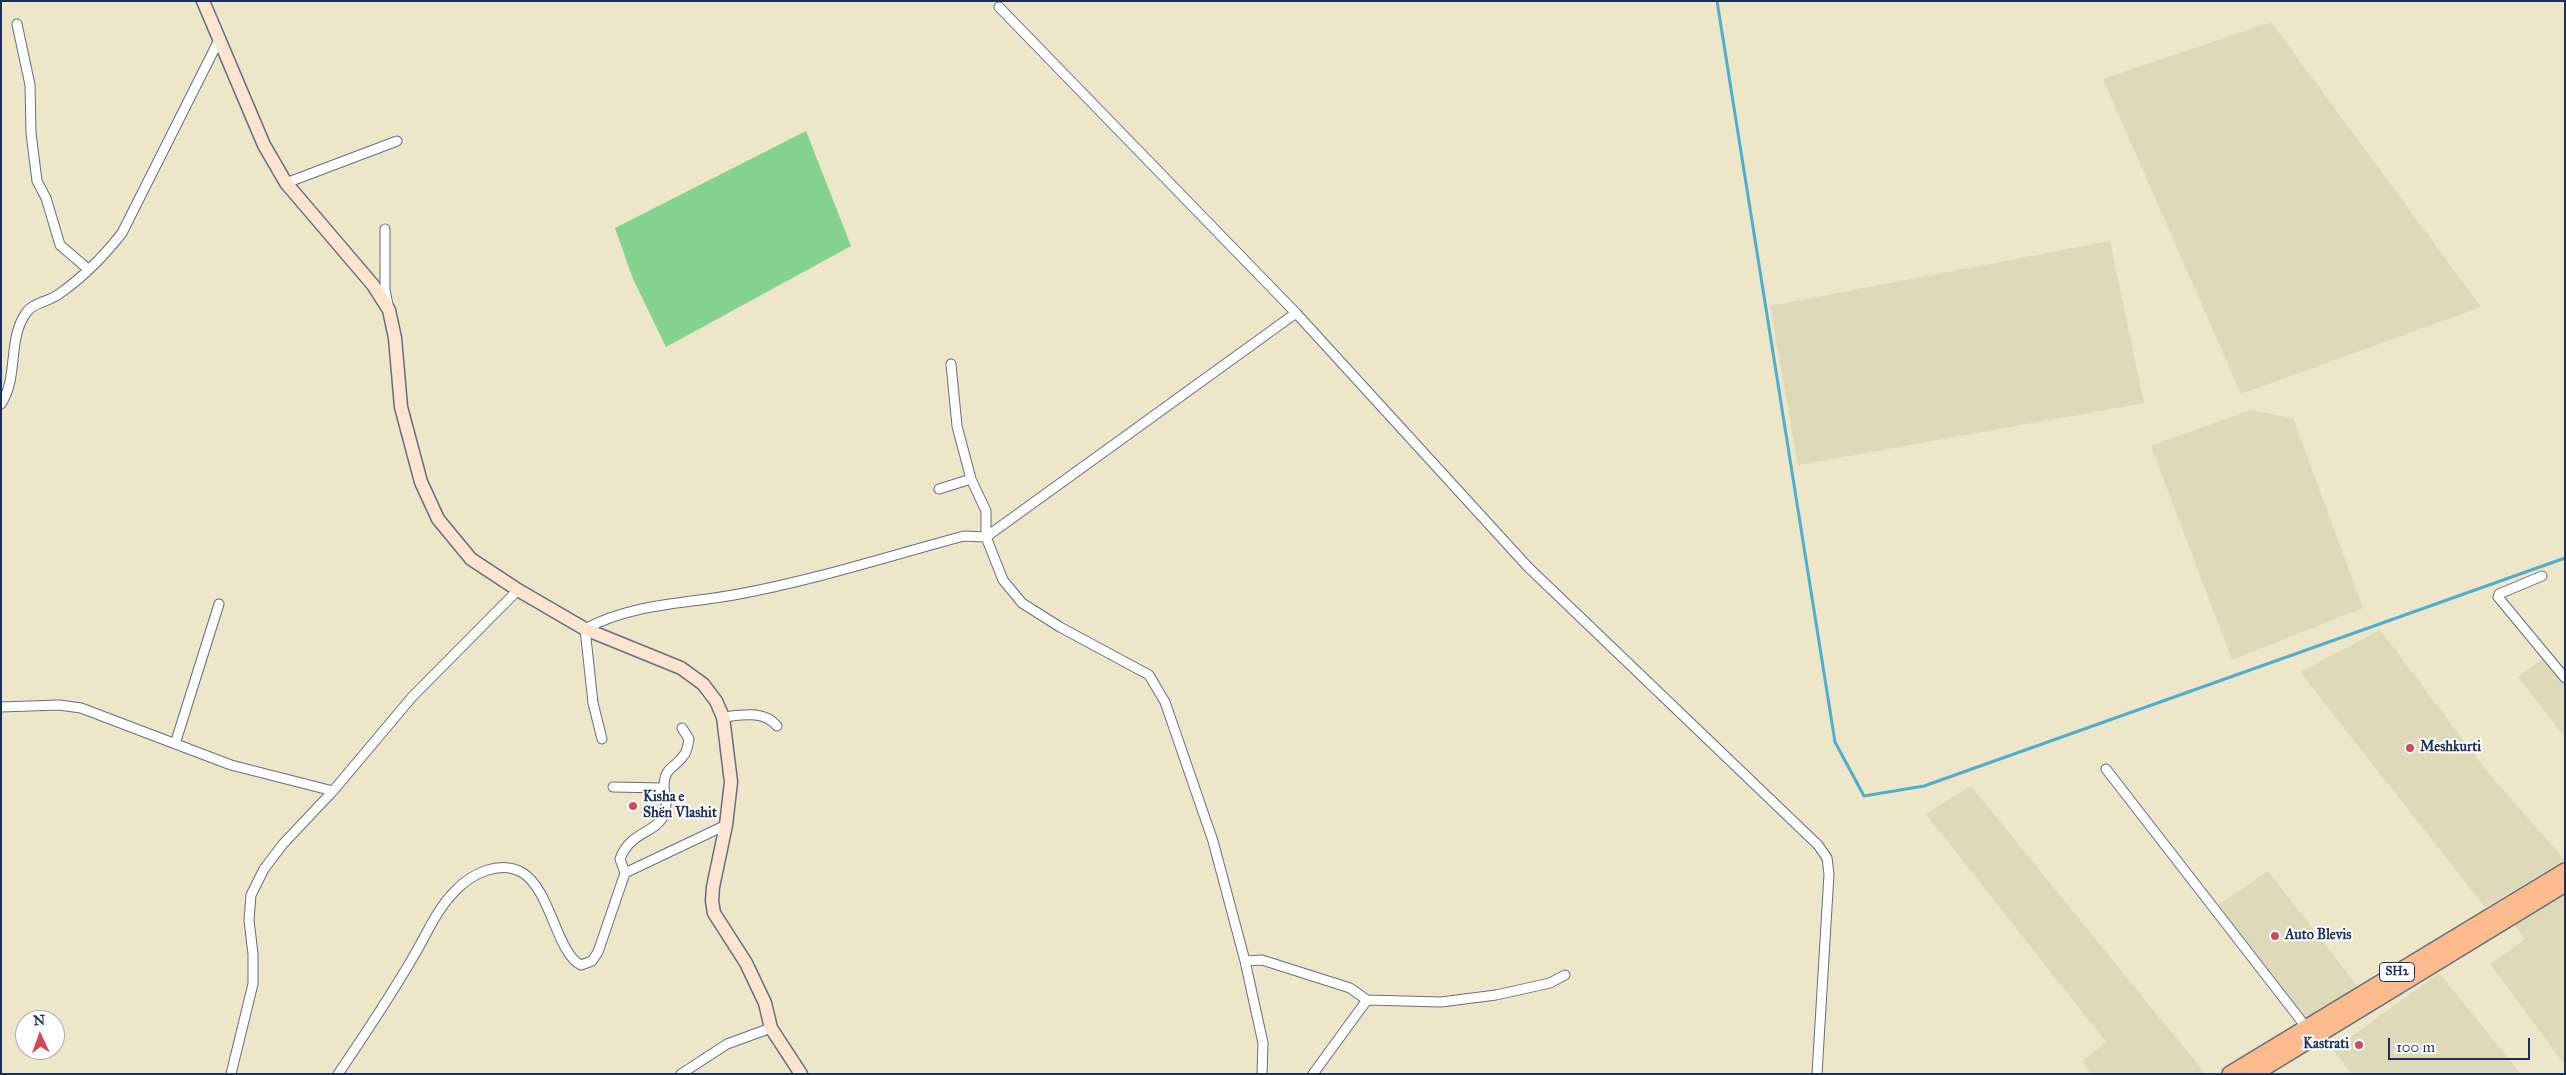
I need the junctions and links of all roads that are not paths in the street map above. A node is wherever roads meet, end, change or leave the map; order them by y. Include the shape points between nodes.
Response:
1 (203, 1) edge
2 (999, 7) dead end
3 (17, 24) dead end
4 (220, 38) junction
5 (396, 141) dead end
6 (286, 183) junction
7 (385, 229) dead end
8 (88, 269) junction
9 (389, 310) junction
10 (1296, 313) junction
11 (951, 364) dead end
12 (1, 404) edge
13 (971, 479) junction
14 (939, 488) dead end
15 (986, 537) junction
16 (2542, 576) dead end
17 (518, 590) junction
18 (219, 604) dead end
19 (585, 629) junction
20 (2565, 678) edge
21 (1, 707) edge
22 (723, 717) junction
23 (777, 726) dead end
24 (682, 728) dead end
25 (602, 739) dead end
26 (175, 744) junction
27 (2106, 769) dead end
28 (613, 787) dead end
29 (664, 788) junction
30 (333, 790) junction
31 (726, 825) junction
32 (2565, 871) edge
33 (625, 873) junction
34 (2565, 884) edge
35 (1246, 962) junction
36 (1565, 975) dead end
37 (1367, 1000) junction
38 (2306, 1027) junction
39 (771, 1028) junction
40 (231, 1074) edge
41 (338, 1074) edge
42 (681, 1074) edge
43 (800, 1074) edge
44 (1262, 1074) edge
45 (1313, 1074) edge
46 (1817, 1074) edge
47 (2230, 1074) edge
48 (2254, 1074) edge

1 - 4 street
2 - 10 street
3 - 8 street via 30,86 37,181 46,198 60,245
4 - 6 street via 264,145
4 - 8 street via 122,233
5 - 6 street
6 - 9 street via 373,286
7 - 9 street via 385,290
8 - 12 street via 57,296 28,310 14,348 10,387
9 - 17 street via 395,338 401,407 421,482 438,519 471,559
10 - 15 street
10 - 46 street via 1528,567 1823,851 1830,874
11 - 13 street via 957,426
13 - 14 street
13 - 15 street via 986,511
15 - 19 street via 964,536 739,594 644,608 605,618
15 - 35 street via 1003,580 1022,603 1060,627 1134,665 1157,687 1212,841
16 - 20 street via 2498,594 2498,597
17 - 19 street
17 - 30 street via 412,697
18 - 26 street
19 - 22 street via 681,668 703,684
19 - 25 street via 593,703
21 - 26 street via 59,705 81,708
22 - 23 street via 752,714 771,719
22 - 31 street via 731,782
24 - 29 street via 689,740 685,755 669,767
26 - 30 street via 231,765
27 - 38 street
28 - 29 street
29 - 33 street via 667,801 665,817 656,827 635,836 624,848 620,860
30 - 40 street via 283,844 264,869 251,894 249,920 253,984
31 - 33 street
31 - 39 street via 713,887 714,913 746,963 765,1003
32 - 38 highway, SH2
33 - 41 street via 598,952 592,961 581,965 571,958 544,900 523,874 508,868 476,874 455,890 440,909
34 - 48 highway, SH2
35 - 37 street via 1262,960 1350,988
35 - 44 street via 1263,1043
36 - 37 street via 1550,983 1496,995 1441,1002
37 - 45 street
38 - 47 highway, SH2
39 - 42 street via 727,1044
39 - 43 street

